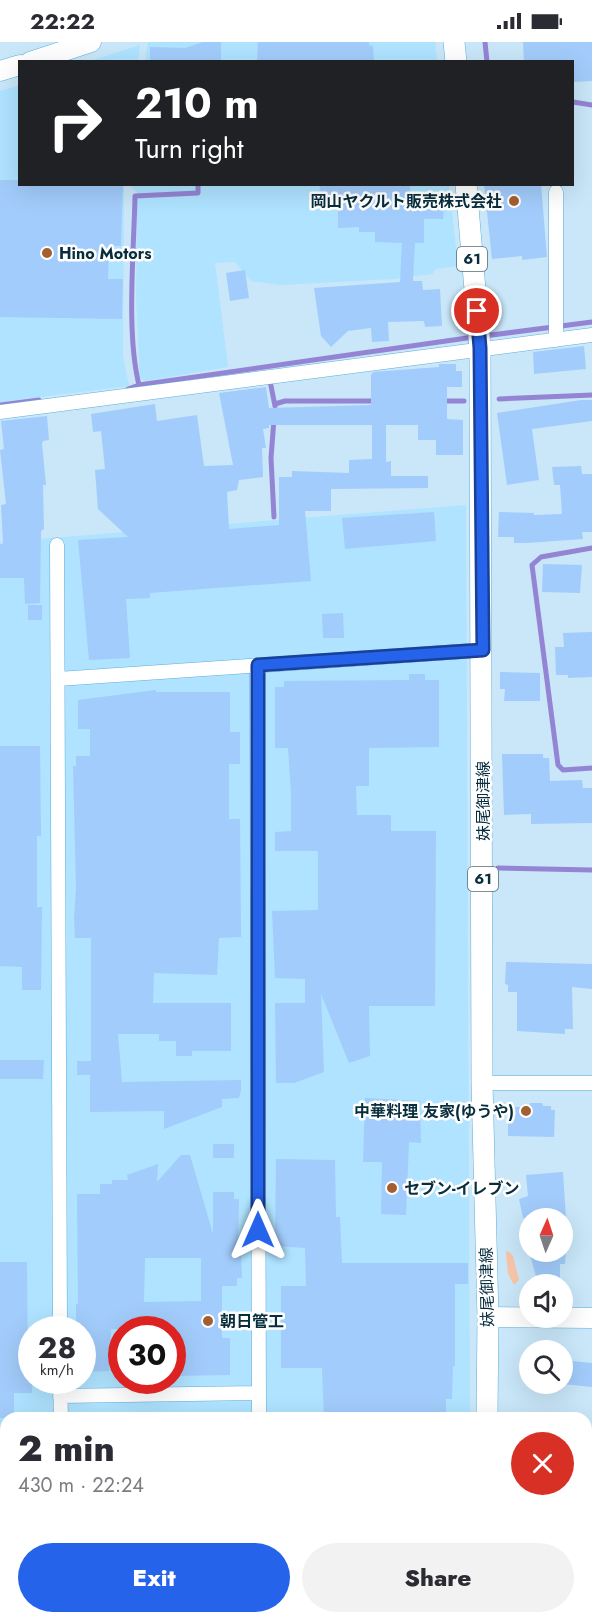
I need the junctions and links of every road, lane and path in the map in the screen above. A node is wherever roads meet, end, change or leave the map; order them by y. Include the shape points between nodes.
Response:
1 (92, 42) edge
2 (454, 42) edge
3 (36, 60) edge
4 (456, 60) edge
5 (18, 66) edge
6 (0, 71) edge
7 (466, 186) edge
8 (556, 192) dead end
9 (556, 330) junction
10 (592, 335) edge
11 (479, 341) junction
12 (0, 412) edge
13 (57, 545) dead end
14 (483, 650) junction
15 (258, 665) junction
16 (58, 679) junction
17 (482, 1083) junction
18 (592, 1083) edge
19 (60, 1316) edge
20 (488, 1317) junction
21 (592, 1318) edge
22 (259, 1393) junction
23 (60, 1396) joint
24 (61, 1412) edge
25 (259, 1412) edge
26 (487, 1412) edge

1 - 3 street
2 - 4 main road
5 - 6 street
7 - 11 main road, 妹尾御津線 / 61
8 - 9 street
9 - 10 street
9 - 11 street
11 - 12 street
11 - 14 main road, 妹尾御津線 / 61
13 - 16 street
14 - 15 street
14 - 17 main road, 妹尾御津線 / 61
15 - 16 street
15 - 22 street
16 - 19 street
17 - 18 street
17 - 20 main road, 妹尾御津線 / 61
20 - 21 street
20 - 26 main road, 妹尾御津線 / 61
22 - 23 street
22 - 25 street
23 - 24 street

